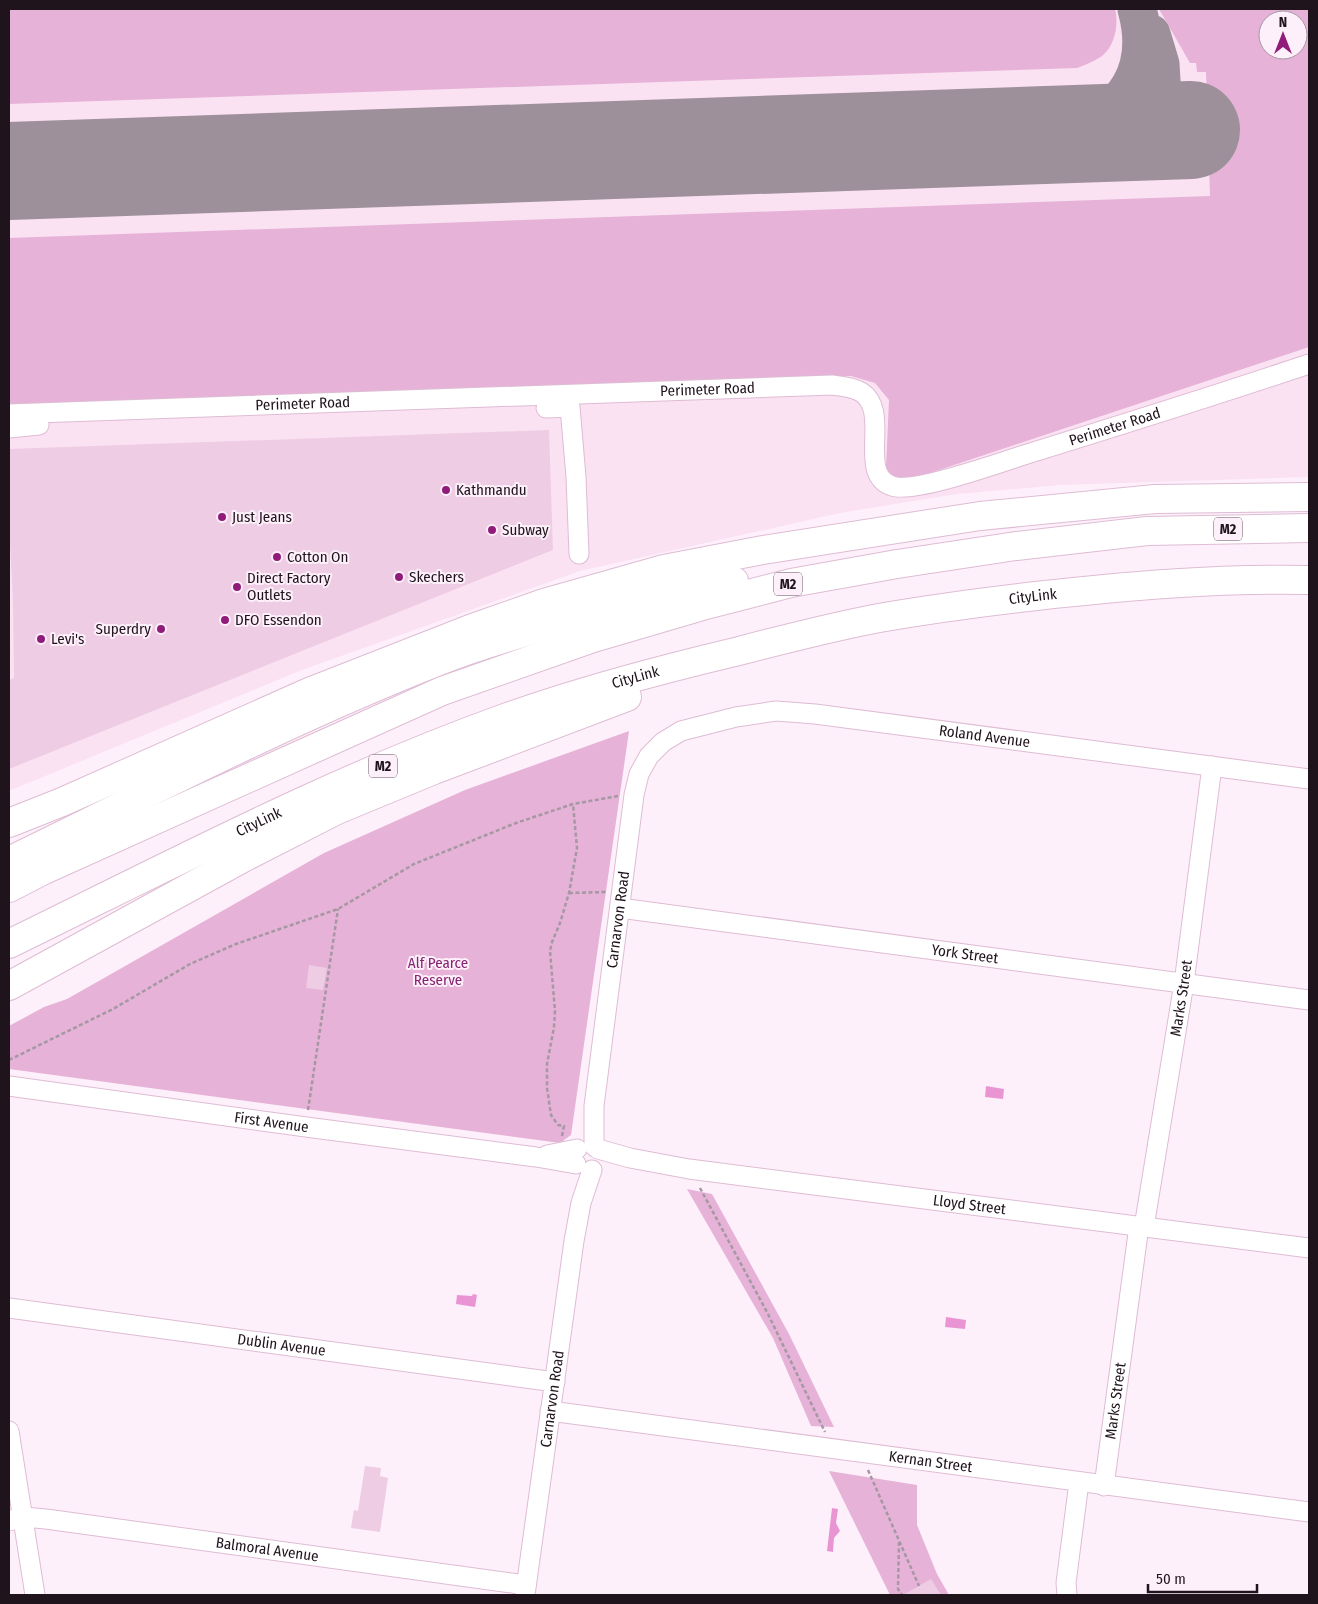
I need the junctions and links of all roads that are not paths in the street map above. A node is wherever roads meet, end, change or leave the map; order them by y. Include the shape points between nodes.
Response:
1 (1309, 364) edge
2 (9, 414) edge
3 (9, 428) edge
4 (1309, 496) edge
5 (1309, 528) edge
6 (579, 554) dead end
7 (897, 564) junction
8 (1309, 580) edge
9 (778, 641) junction
10 (663, 742) joint
11 (1212, 766) junction
12 (1309, 779) edge
13 (62, 802) junction
14 (9, 823) edge
15 (9, 835) edge
16 (9, 861) edge
17 (9, 888) edge
18 (621, 899) junction
19 (9, 944) edge
20 (1184, 983) junction
21 (9, 986) edge
22 (1309, 1000) edge
23 (9, 1086) edge
24 (584, 1156) junction
25 (1141, 1226) junction
26 (1309, 1248) edge
27 (9, 1308) edge
28 (555, 1382) junction
29 (550, 1411) junction
30 (9, 1431) edge
31 (1079, 1482) junction
32 (1104, 1486) junction
33 (1309, 1512) edge
34 (16, 1519) edge
35 (526, 1590) edge
36 (35, 1595) edge
37 (1067, 1595) edge

1 - 2 street, Perimeter Road via 987,466 899,488 889,485 877,474 873,406 868,398 860,391 832,385
3 - 6 street via 570,407
4 - 13 highway via 1155,499 990,515 764,550 664,570 544,603 470,629 309,692
5 - 7 highway, M2 via 1147,531
7 - 16 highway via 769,575 713,584 666,593 507,638 440,661 216,759
7 - 17 highway, M2 via 791,583 702,606 593,638 442,691
8 - 9 highway, CityLink / M2 via 1116,587 880,618
9 - 19 highway, CityLink / M2 via 591,690 503,718 411,754 308,798
9 - 21 highway via 434,770 337,810
10 - 11 street, Roland Avenue via 681,731 698,726 776,711
10 - 18 street, Carnarvon Road via 649,756 639,774
11 - 12 street, Roland Avenue
11 - 20 street, Marks Street
13 - 14 highway
13 - 15 highway
18 - 20 street, York Street
18 - 24 street, Carnarvon Road via 594,1106
20 - 22 street, York Street
20 - 25 street, Marks Street
23 - 24 street, First Avenue via 536,1157
24 - 25 street, Lloyd Street via 630,1158 689,1169
24 - 28 street, Carnarvon Road via 581,1203
25 - 26 street, Lloyd Street
25 - 32 street, Marks Street
27 - 28 street, Dublin Avenue
28 - 29 street, Carnarvon Road
29 - 31 street, Kernan Street
29 - 35 street, Carnarvon Road
30 - 34 street
31 - 32 street, Kernan Street
31 - 37 street
32 - 33 street, Kernan Street
34 - 35 street, Balmoral Avenue via 46,1519
34 - 36 street

